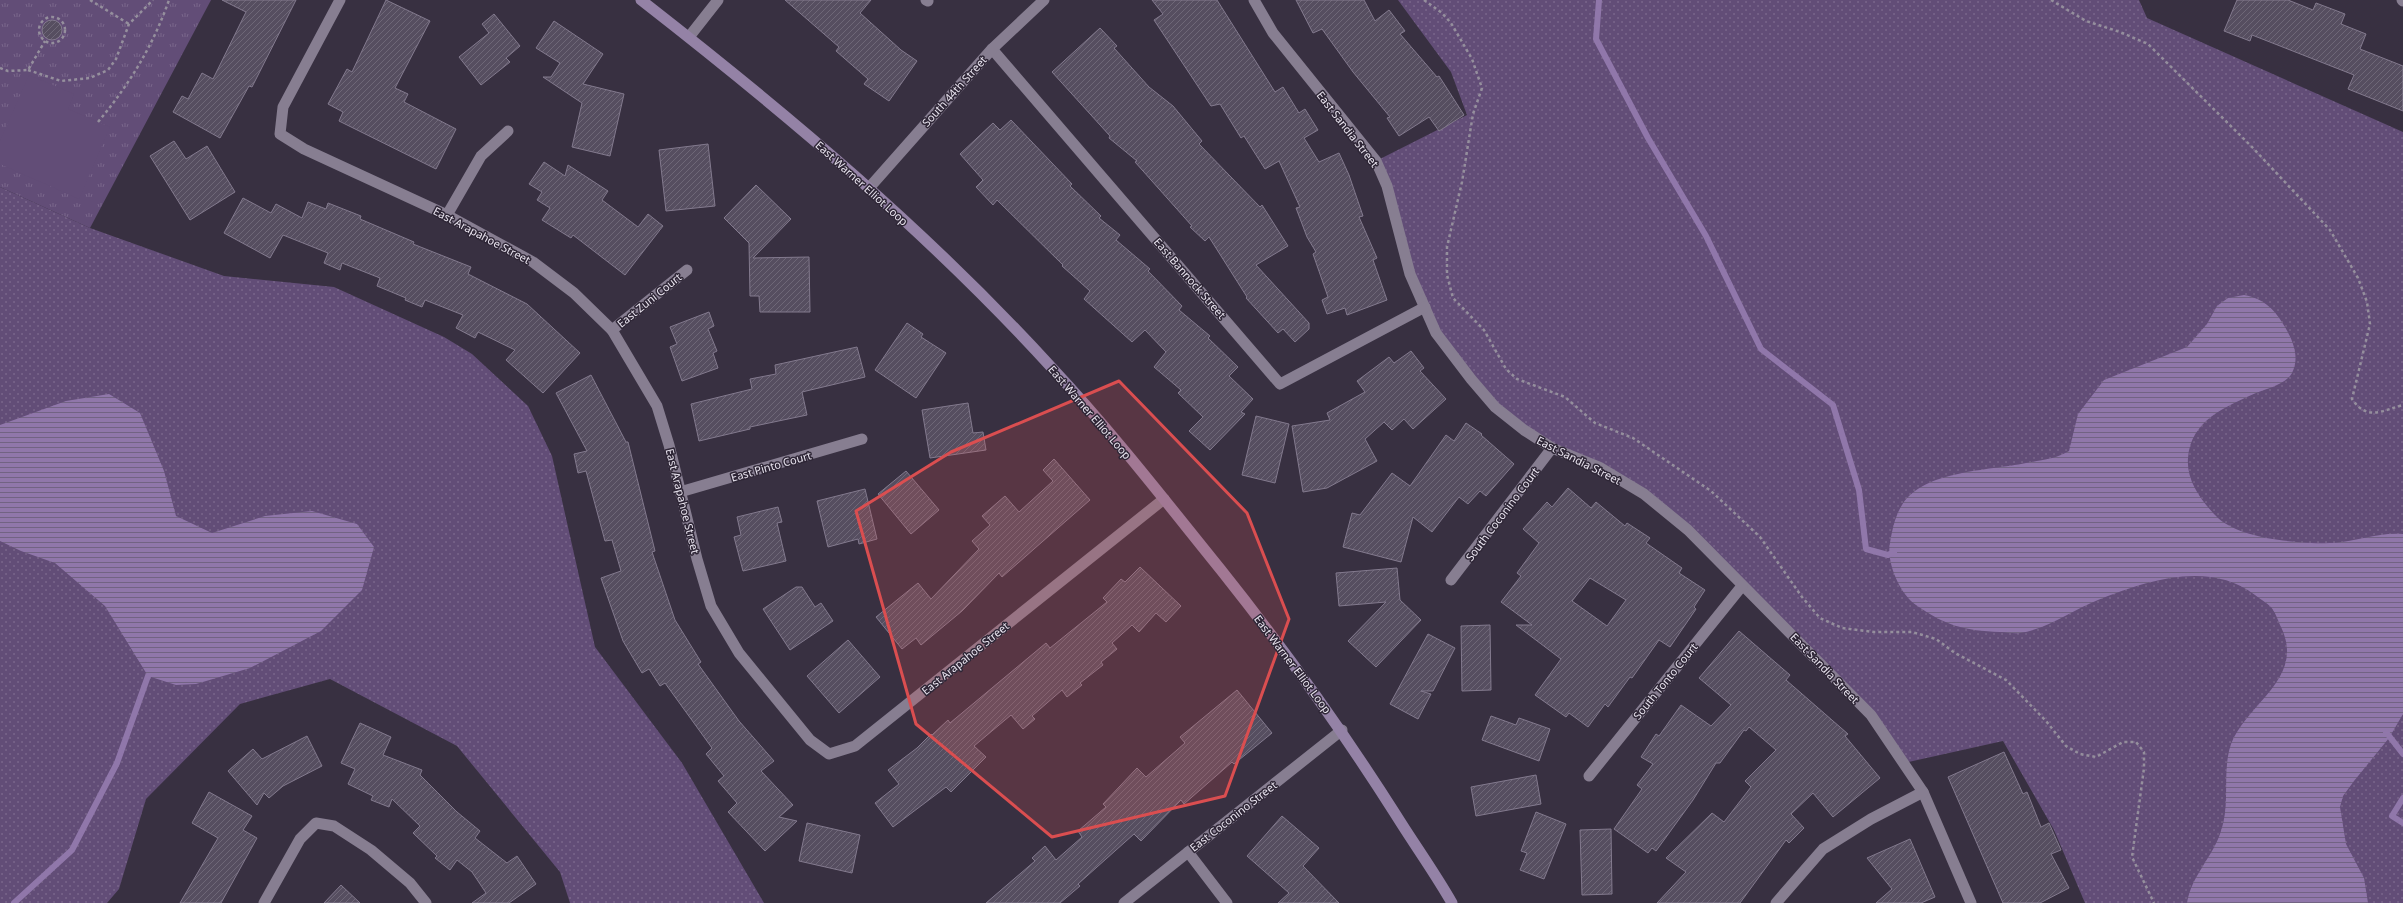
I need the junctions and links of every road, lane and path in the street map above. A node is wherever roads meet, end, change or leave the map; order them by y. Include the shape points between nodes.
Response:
1 (90, 0) edge
2 (153, 0) edge
3 (170, 0) edge
4 (340, 0) edge
5 (641, 0) edge
6 (718, 0) edge
7 (1044, 0) edge
8 (1254, 0) edge
9 (1424, 0) edge
10 (2051, 0) edge
11 (129, 24) junction
12 (689, 37) junction
13 (45, 41) junction
14 (992, 48) junction
15 (0, 68) edge
16 (28, 70) junction
17 (98, 122) dead end
18 (508, 131) dead end
19 (869, 188) junction
20 (447, 215) junction
21 (687, 270) dead end
22 (1425, 306) junction
23 (612, 330) junction
24 (2403, 405) edge
25 (862, 439) dead end
26 (1552, 448) junction
27 (680, 492) junction
28 (1164, 499) junction
29 (1451, 580) dead end
30 (1742, 586) junction
31 (1342, 730) junction
32 (1589, 776) dead end
33 (1923, 792) junction
34 (1188, 852) junction
35 (264, 903) edge
36 (426, 903) edge
37 (1124, 903) edge
38 (1227, 903) edge
39 (1452, 903) edge
40 (1776, 903) edge
41 (1971, 903) edge
42 (2154, 903) edge

1 - 11 path
2 - 11 path
3 - 17 path via 158,32 136,71
4 - 20 street, East Arapahoe Street via 283,108 280,134 304,149
5 - 12 main road, East Warner Elliot Loop
6 - 12 street
7 - 14 street, South 44th Street
8 - 22 street, East Sandia Street via 1273,33 1376,161 1387,186 1410,274
9 - 42 path via 1451,23 1472,59 1482,88 1473,114 1462,182 1447,247 1447,275 1453,298 1484,330 1506,369 1517,379 1565,397 1595,423 1633,438 1711,491 1760,537 1798,592 1820,618 1842,628 1874,632 1912,632 1936,639 1955,653 2006,680 2046,721 2066,746 2080,754 2096,757 2123,742 2136,742 2144,752 2144,768 2132,857
10 - 24 path via 2086,21 2148,44 2252,147 2330,230 2358,278 2367,302 2370,324 2352,399 2358,409 2370,414
11 - 16 path via 116,59 108,70 90,78 61,81
12 - 19 main road, East Warner Elliot Loop
13 - 13 path via 40,38 38,28 42,20 53,16 63,22 65,33 61,41 51,44
13 - 16 path
14 - 19 street, South 44th Street
14 - 22 street, East Bannock Street via 1280,384
15 - 16 path via 8,71
18 - 20 street via 481,156
19 - 28 main road, East Warner Elliot Loop via 1053,368
20 - 23 street, East Arapahoe Street via 533,262 574,293
21 - 23 street, East Zuni Court
22 - 26 street, East Sandia Street via 1436,333 1495,407
23 - 27 street, East Arapahoe Street via 657,406
25 - 27 street, East Pinto Court
26 - 29 street, South Coconino Court
26 - 30 street, East Sandia Street via 1599,467 1644,494 1688,530
27 - 28 street, East Arapahoe Street via 711,606 743,658 810,740 829,754 855,746
28 - 31 main road, East Warner Elliot Loop via 1255,613
30 - 32 street, South Tonto Court
30 - 33 street, East Sandia Street via 1871,716
31 - 34 street, East Coconino Street
31 - 39 main road, East Warner Elliot Loop
33 - 40 street via 1871,819 1823,849
33 - 41 street, East Sandia Street
34 - 37 street, East Coconino Street
34 - 38 street
35 - 36 street via 300,839 316,823 334,826 371,850 410,883

